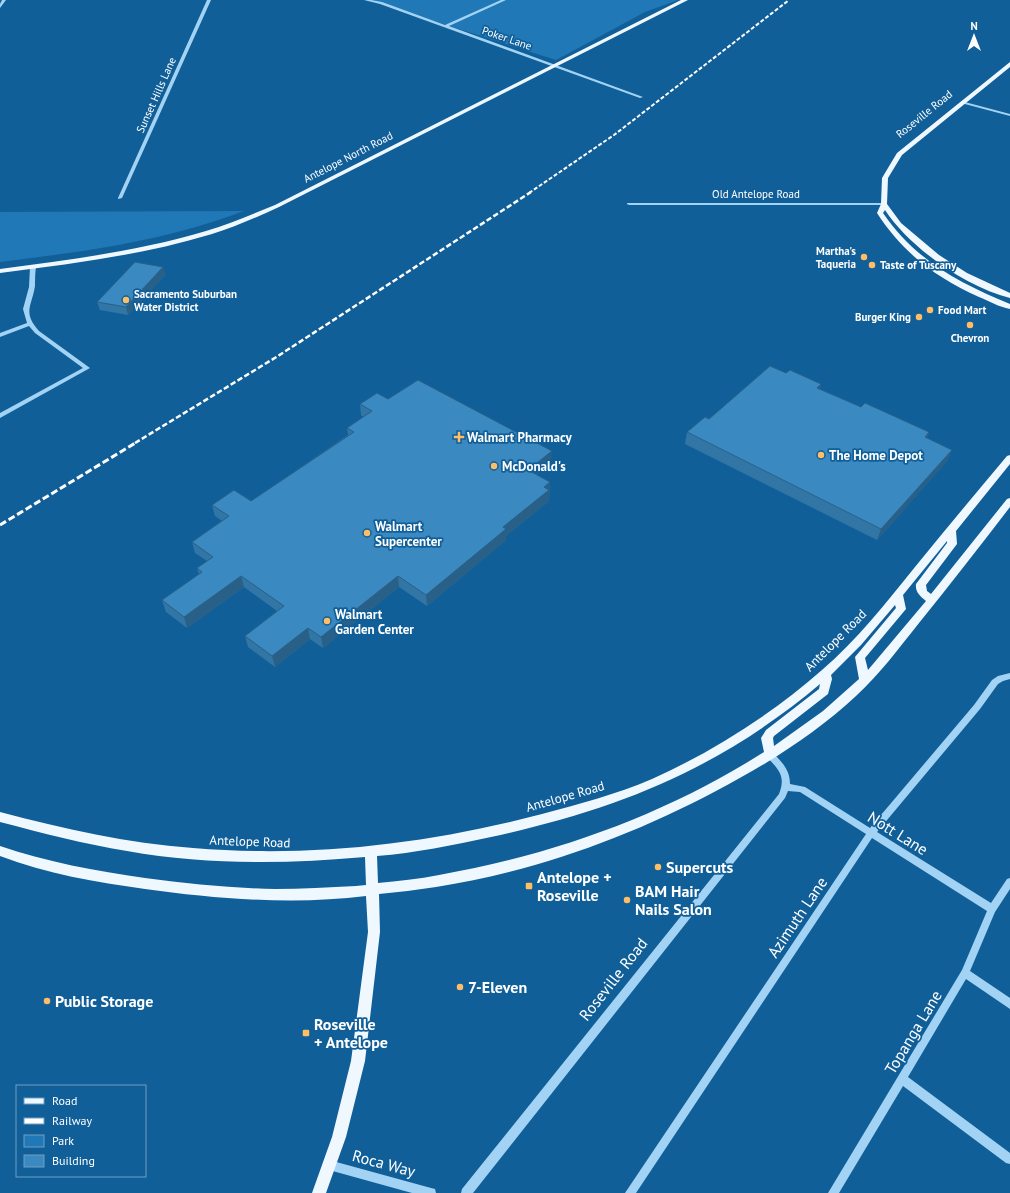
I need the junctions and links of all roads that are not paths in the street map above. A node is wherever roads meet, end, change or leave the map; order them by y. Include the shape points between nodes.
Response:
1 (4, 0) edge
2 (209, 0) edge
3 (366, 0) edge
4 (504, 0) edge
5 (685, 0) edge
6 (680, 1) edge
7 (0, 7) edge
8 (446, 26) junction
9 (1010, 64) edge
10 (555, 65) junction
11 (641, 97) dead end
12 (962, 102) junction
13 (1010, 115) edge
14 (120, 198) dead end
15 (629, 204) dead end
16 (884, 204) junction
17 (33, 267) junction
18 (0, 271) edge
19 (1010, 296) edge
20 (1010, 307) edge
21 (30, 324) junction
22 (0, 335) edge
23 (0, 416) edge
24 (1010, 458) edge
25 (1010, 501) edge
26 (951, 530) junction
27 (898, 594) junction
28 (932, 600) junction
29 (825, 674) junction
30 (1010, 676) edge
31 (864, 680) junction
32 (770, 755) junction
33 (786, 786) junction
34 (0, 817) edge
35 (870, 834) junction
36 (0, 851) edge
37 (371, 852) junction
38 (1010, 882) edge
39 (374, 889) junction
40 (992, 908) junction
41 (965, 973) junction
42 (1010, 1004) edge
43 (902, 1079) junction
44 (1010, 1159) edge
45 (329, 1165) junction
46 (319, 1193) edge
47 (431, 1193) edge
48 (466, 1193) edge
49 (630, 1193) edge
50 (833, 1193) edge

1 - 7 street
2 - 14 street, Sunset Hills Lane
3 - 8 street, Poker Lane
4 - 8 street
5 - 6 main road, Antelope North Road
6 - 10 main road, Antelope North Road
8 - 10 street, Poker Lane
9 - 12 main road, Roseville Road
10 - 11 street, Poker Lane
10 - 17 main road, Antelope North Road via 277,206 240,222 194,238 137,252
12 - 13 street
12 - 16 main road, Roseville Road via 899,154 885,178
15 - 16 street, Old Antelope Road
16 - 19 main road via 898,222 934,256 976,281
16 - 20 main road, Roseville Road via 880,213 886,223 921,258 947,277
17 - 18 main road, Antelope North Road
17 - 21 street via 32,287 26,310
21 - 22 street
21 - 23 street via 87,368
24 - 26 main road, Antelope Road
25 - 28 main road
26 - 27 main road, Antelope Road
26 - 28 main road via 952,544 921,584 922,593
27 - 29 main road, Antelope Road via 865,634
27 - 31 main road via 901,609 860,657
28 - 31 main road
29 - 32 main road via 827,679 824,691 770,733 767,738
29 - 37 main road, Antelope Road via 750,731 654,783 540,820 455,839
30 - 35 street, Azimuth Lane via 995,682 977,708
31 - 32 main road via 832,709
32 - 33 street via 787,776
32 - 39 main road via 690,800 594,842 552,855 471,874
33 - 35 street, Nott Lane via 802,789
33 - 48 street, Roseville Road via 782,796
34 - 37 main road, Antelope Road via 31,827 155,850 268,858 325,857
35 - 40 street, Nott Lane
35 - 49 street, Azimuth Lane
36 - 39 main road via 75,872 182,890 267,895 323,894
37 - 39 main road
38 - 40 street, Topanga Lane
39 - 45 main road via 374,932 358,1061 339,1137
40 - 41 street, Topanga Lane
41 - 42 street
41 - 43 street, Topanga Lane
43 - 44 street
43 - 50 street, Topanga Lane
45 - 46 main road
45 - 47 street, Roca Way

